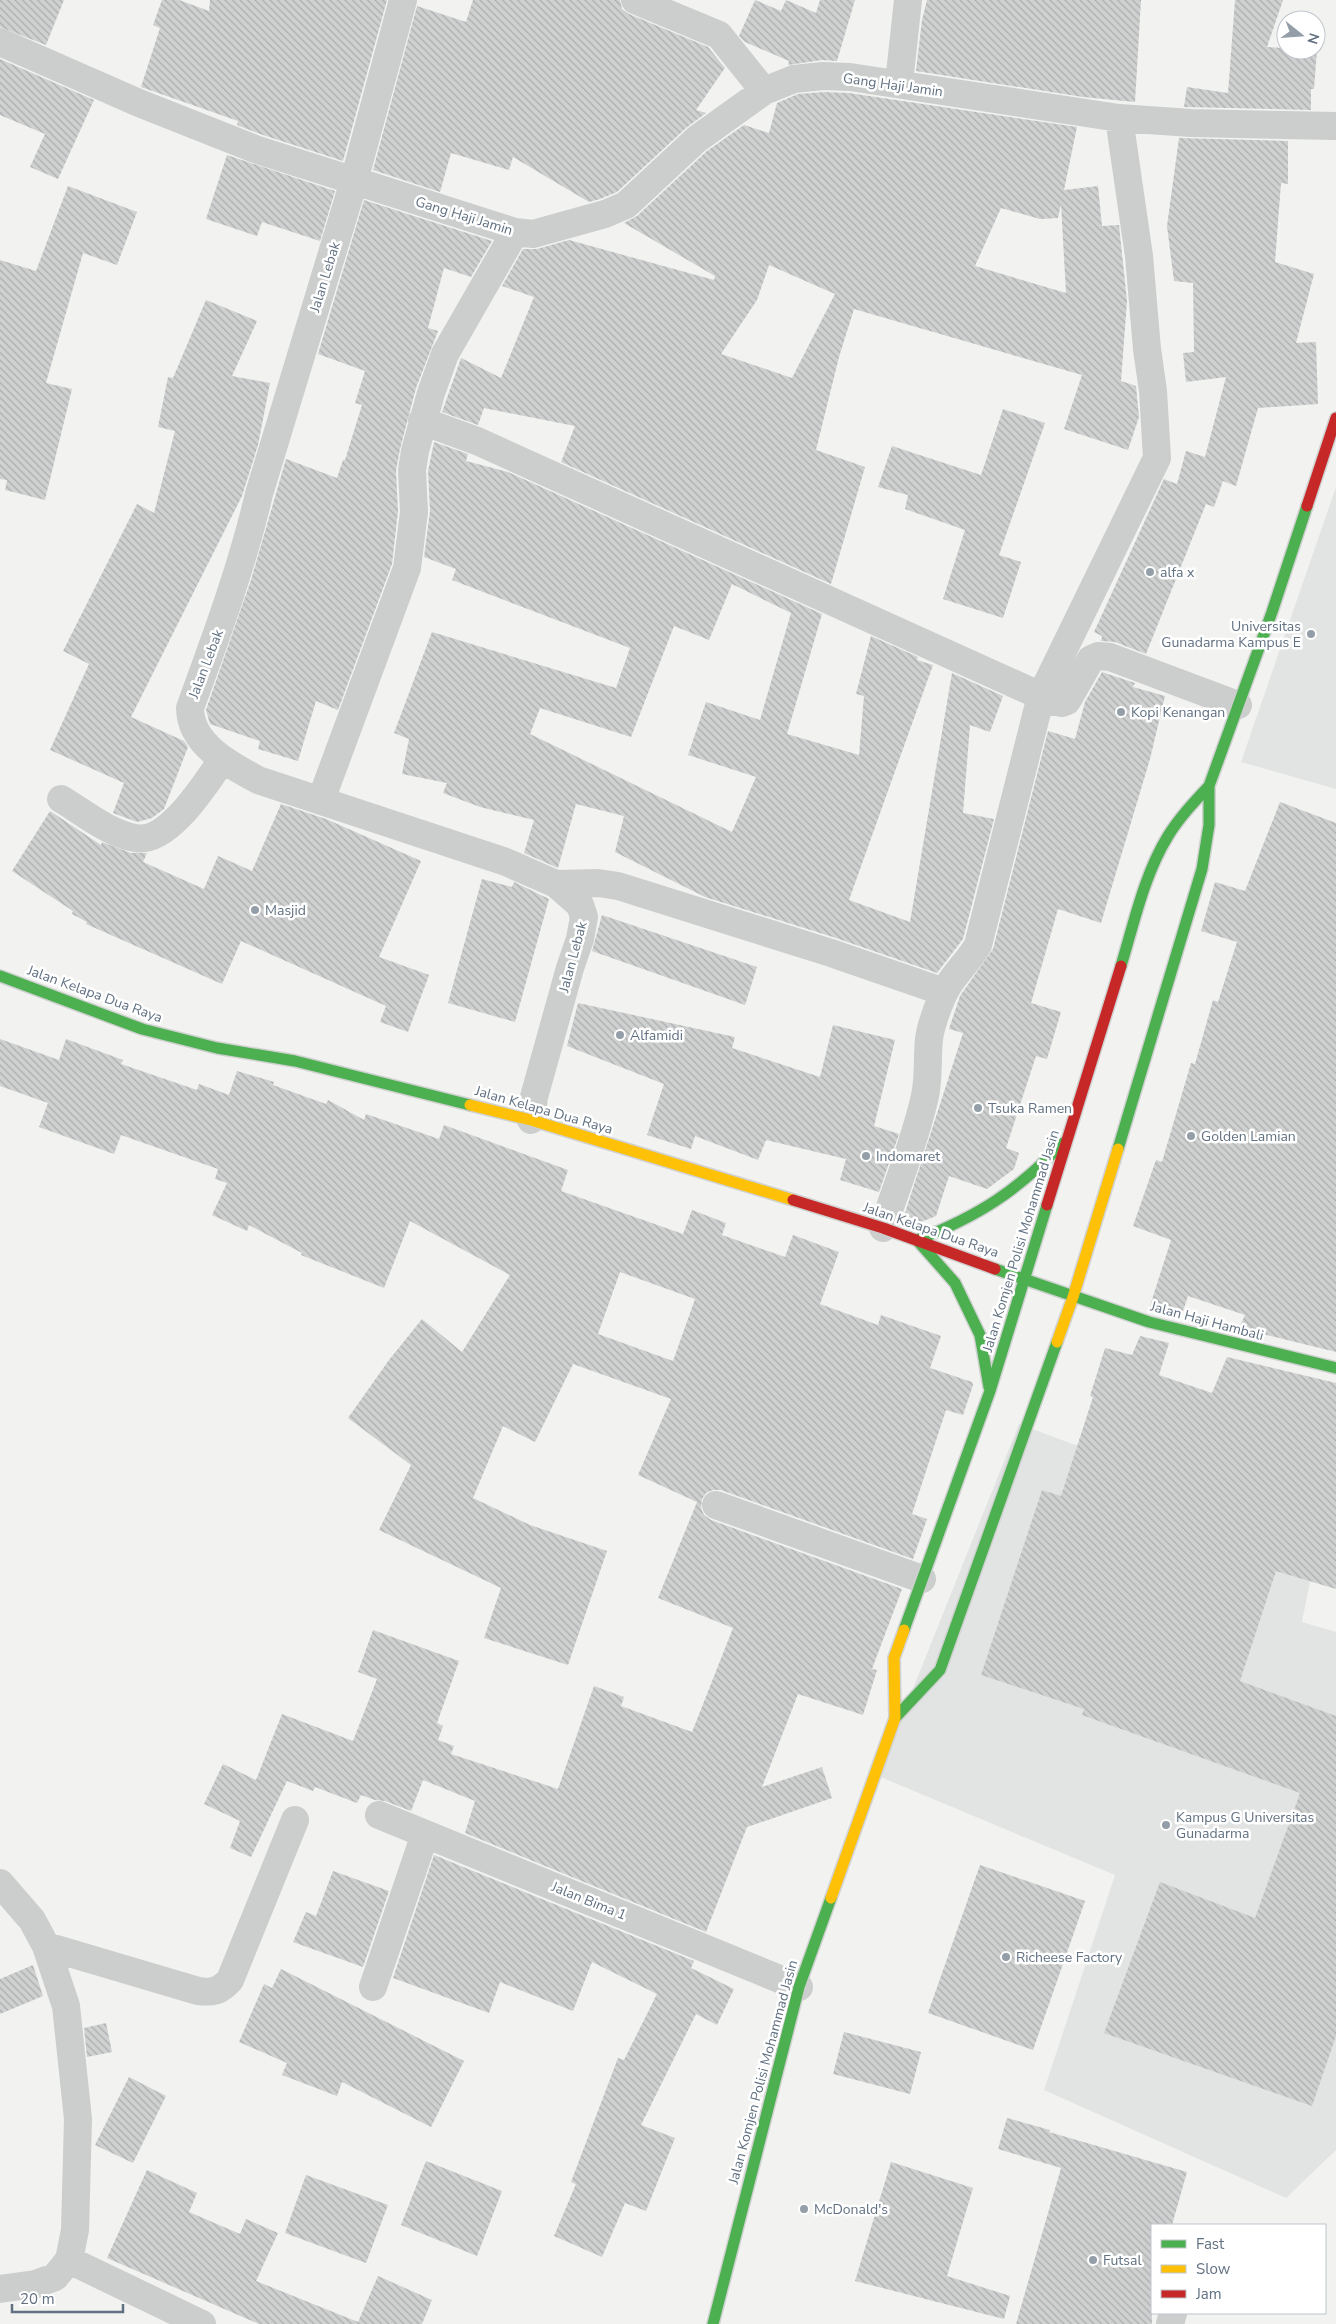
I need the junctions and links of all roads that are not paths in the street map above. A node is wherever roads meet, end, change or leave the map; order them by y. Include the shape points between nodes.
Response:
1 (403, 0) edge
2 (634, 0) edge
3 (908, 0) edge
4 (0, 42) edge
5 (899, 83) junction
6 (764, 91) junction
7 (1119, 118) junction
8 (1336, 126) edge
9 (354, 181) junction
10 (515, 232) junction
11 (1336, 418) edge
12 (422, 421) junction
13 (1041, 696) junction
14 (1238, 705) junction
15 (222, 760) junction
16 (1209, 786) junction
17 (61, 798) dead end
18 (321, 800) junction
19 (556, 884) junction
20 (0, 976) edge
21 (944, 992) junction
22 (531, 1120) junction
23 (1068, 1137) junction
24 (883, 1228) junction
25 (917, 1240) junction
26 (1026, 1279) junction
27 (1073, 1297) junction
28 (1336, 1368) edge
29 (990, 1391) junction
30 (716, 1505) dead end
31 (922, 1579) junction
32 (895, 1718) junction
33 (380, 1815) dead end
34 (294, 1820) dead end
35 (426, 1834) junction
36 (0, 1883) edge
37 (46, 1946) junction
38 (799, 1987) junction
39 (374, 1988) dead end
40 (69, 2260) junction
41 (0, 2289) edge
42 (202, 2324) edge
43 (713, 2324) edge

1 - 9 street, Jalan Lebak
2 - 6 street via 719,35
3 - 5 street
4 - 9 street, Gang Haji Jamin via 238,143
5 - 6 street, Gang Haji Jamin via 823,76 794,80
5 - 7 street, Gang Haji Jamin
6 - 10 street, Gang Haji Jamin via 697,140 626,205 533,234
7 - 8 street, Gang Haji Jamin
7 - 13 street via 1139,256 1157,458
9 - 10 street, Gang Haji Jamin
9 - 15 street, Jalan Lebak via 259,494 249,539 190,708 190,722
10 - 12 street via 445,354
11 - 14 main road, Jalan Komjen Polisi Mohammad Jasin
12 - 13 street via 502,452
12 - 18 street via 412,470 414,512 406,568
13 - 14 street via 1057,703 1067,701 1091,659 1098,656 1117,660
13 - 21 street via 978,945
14 - 16 main road, Jalan Komjen Polisi Mohammad Jasin
15 - 17 street via 180,816 150,838 124,835
15 - 18 street, Jalan Lebak via 258,780
16 - 23 main road, Jalan Komjen Polisi Mohammad Jasin via 1183,812 1161,845 1149,874
16 - 27 main road, Jalan Komjen Polisi Mohammad Jasin via 1208,832 1202,869
18 - 19 street, Jalan Lebak via 506,862
19 - 21 street via 618,886
19 - 22 street, Jalan Lebak via 580,905 584,917 534,1096
20 - 22 main road, Jalan Kelapa Dua Raya via 142,1029 217,1048 347,1073
21 - 24 street via 929,1039 929,1069 924,1097
22 - 24 main road, Jalan Kelapa Dua Raya
23 - 25 main road via 1037,1172 1001,1201 961,1224
23 - 26 main road, Jalan Komjen Polisi Mohammad Jasin
24 - 25 main road, Jalan Kelapa Dua Raya
25 - 26 main road, Jalan Kelapa Dua Raya
25 - 29 main road via 955,1284 980,1335
26 - 27 main road, Jalan Kelapa Dua Raya
26 - 29 main road, Jalan Komjen Polisi Mohammad Jasin
27 - 28 main road, Jalan Haji Hambali via 1206,1337
27 - 32 main road, Jalan Komjen Polisi Mohammad Jasin via 940,1670
29 - 31 main road, Jalan Komjen Polisi Mohammad Jasin
30 - 31 street
31 - 32 main road, Jalan Komjen Polisi Mohammad Jasin via 894,1658
32 - 38 main road, Jalan Komjen Polisi Mohammad Jasin
33 - 35 street, Jalan Bima 1
34 - 37 street via 230,1980 222,1989 198,1991
35 - 38 street, Jalan Bima 1
35 - 39 street
36 - 37 street via 32,1920
37 - 40 street via 66,2006 78,2119 75,2230
38 - 43 main road, Jalan Komjen Polisi Mohammad Jasin
40 - 41 street via 55,2277 36,2284
40 - 42 street

